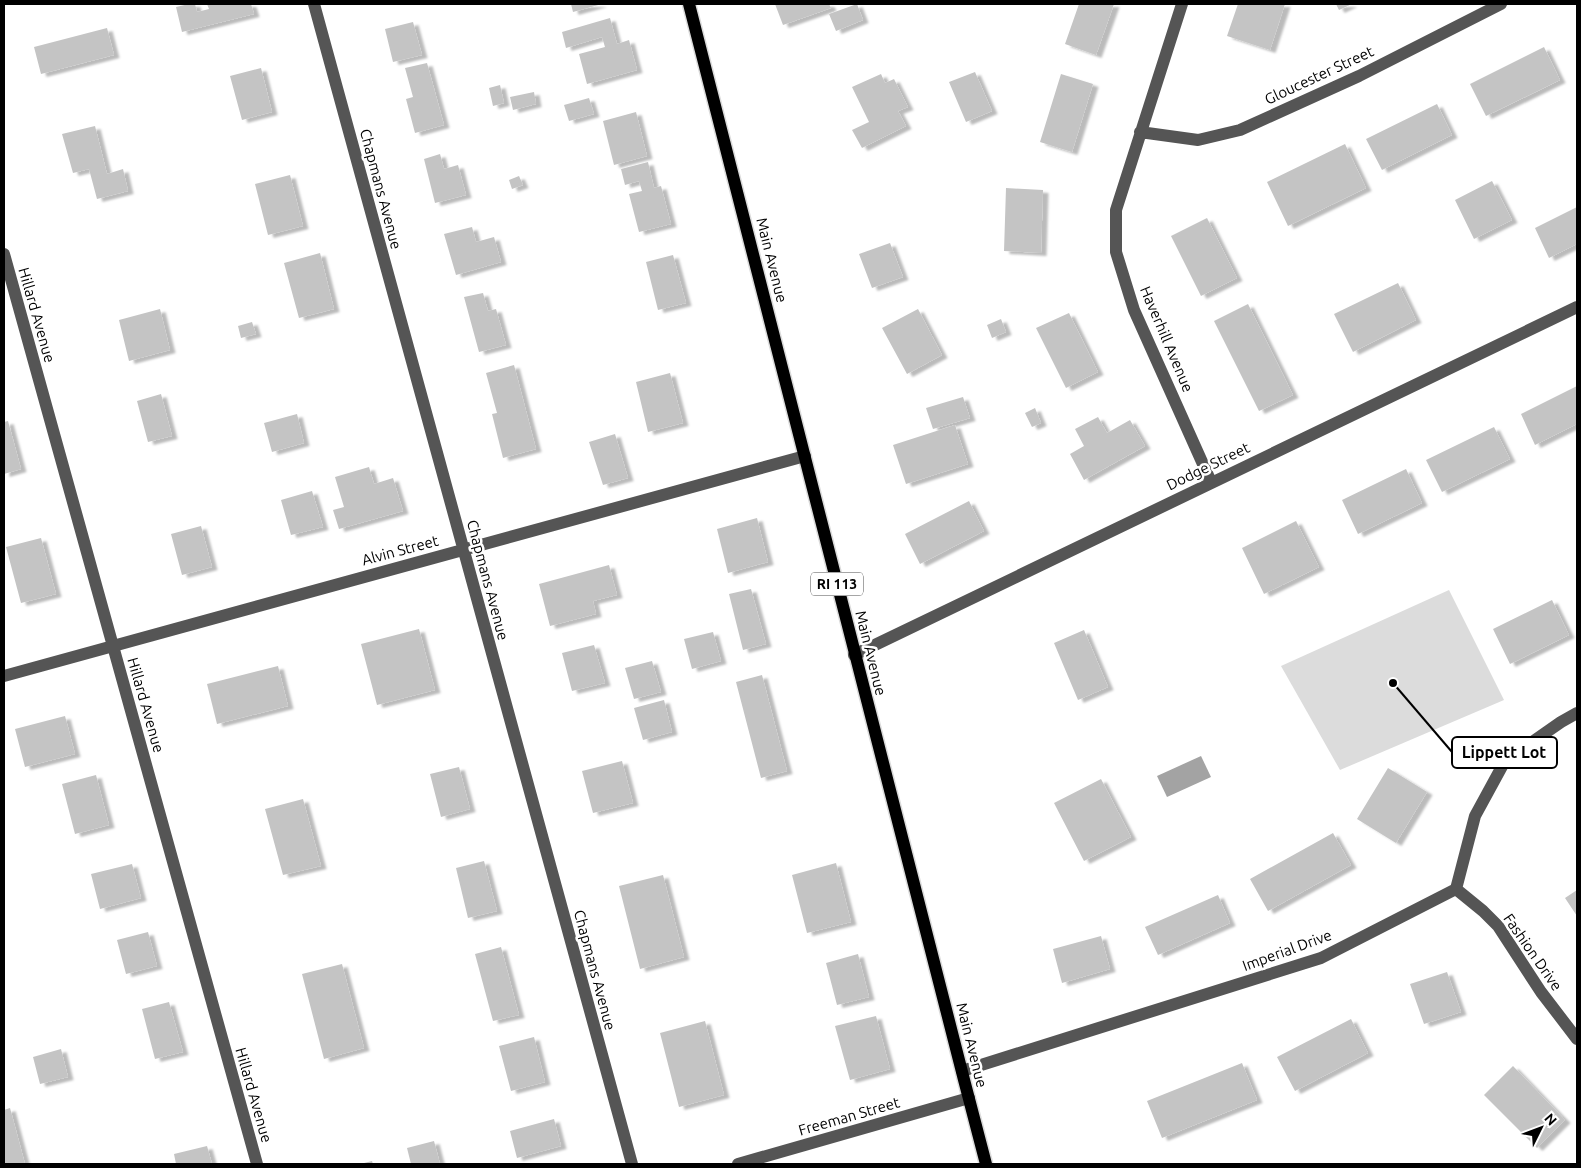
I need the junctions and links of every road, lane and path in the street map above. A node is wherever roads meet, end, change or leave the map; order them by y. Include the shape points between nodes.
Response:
1 (314, 4) edge
2 (689, 4) edge
3 (1182, 4) edge
4 (1501, 4) edge
5 (1140, 132) junction
6 (4, 254) edge
7 (1577, 307) edge
8 (805, 456) junction
9 (1211, 482) junction
10 (463, 550) junction
11 (112, 646) junction
12 (854, 655) junction
13 (4, 676) edge
14 (1577, 713) edge
15 (1456, 889) junction
16 (1577, 1038) edge
17 (962, 1071) junction
18 (969, 1098) junction
19 (257, 1164) edge
20 (632, 1164) edge
21 (738, 1164) edge
22 (986, 1164) edge

1 - 10 street, Chapmans Avenue
2 - 8 main road, Main Avenue / RI 113
3 - 5 street, Haverhill Avenue
4 - 5 street, Gloucester Street via 1359,76 1240,130 1198,140
5 - 9 street, Haverhill Avenue via 1116,210 1116,252 1134,310
6 - 11 street, Hillard Avenue
7 - 9 street, Dodge Street
8 - 10 street, Alvin Street
8 - 12 main road, Main Avenue / RI 113
9 - 12 street, Dodge Street
10 - 11 street, Alvin Street
10 - 20 street, Chapmans Avenue
11 - 13 street, Alvin Street
11 - 19 street, Hillard Avenue
12 - 17 main road, Main Avenue / RI 113
14 - 15 street via 1505,761 1475,816
15 - 16 street, Fashion Drive via 1498,926 1541,992
15 - 17 street, Imperial Drive via 1321,958
17 - 18 main road, Main Avenue / RI 113
18 - 21 street, Freeman Street
18 - 22 main road, Main Avenue / RI 113

